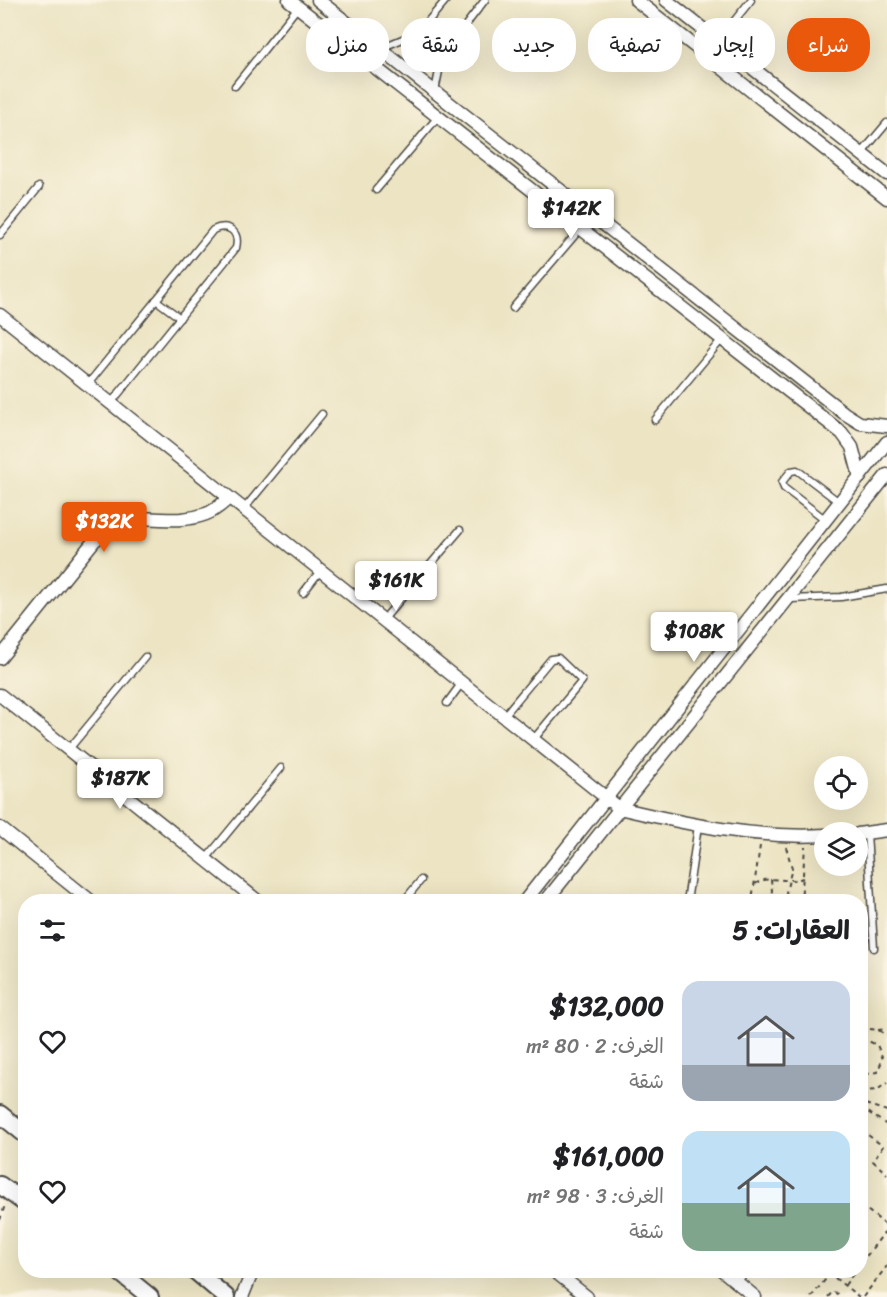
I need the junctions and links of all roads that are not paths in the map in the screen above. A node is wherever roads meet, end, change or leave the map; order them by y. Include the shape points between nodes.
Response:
1 (318, 0) edge
2 (446, 0) edge
3 (485, 0) edge
4 (636, 0) edge
5 (666, 0) edge
6 (751, 0) edge
7 (294, 3) edge
8 (341, 18) edge
9 (737, 18) edge
10 (694, 22) edge
11 (389, 45) edge
12 (389, 56) edge
13 (757, 72) edge
14 (235, 86) dead end
15 (435, 92) junction
16 (438, 117) junction
17 (887, 123) edge
18 (861, 154) junction
19 (887, 174) edge
20 (39, 187) dead end
21 (376, 190) dead end
22 (887, 198) edge
23 (581, 228) junction
24 (0, 235) edge
25 (156, 300) junction
26 (513, 308) dead end
27 (0, 315) edge
28 (180, 318) junction
29 (722, 339) junction
30 (87, 385) junction
31 (111, 404) junction
32 (322, 414) dead end
33 (655, 420) dead end
34 (887, 426) edge
35 (887, 442) edge
36 (887, 475) edge
37 (860, 477) junction
38 (229, 498) junction
39 (839, 502) junction
40 (244, 510) junction
41 (826, 520) junction
42 (460, 530) dead end
43 (320, 571) junction
44 (887, 589) edge
45 (303, 593) dead end
46 (786, 599) junction
47 (382, 621) junction
48 (146, 657) dead end
49 (0, 658) edge
50 (461, 684) junction
51 (0, 695) edge
52 (447, 703) dead end
53 (502, 717) junction
54 (533, 741) junction
55 (69, 749) junction
56 (280, 768) dead end
57 (605, 798) junction
58 (619, 808) junction
59 (698, 826) junction
60 (0, 828) edge
61 (887, 830) edge
62 (868, 832) edge
63 (814, 836) edge
64 (206, 859) junction
65 (866, 876) edge
66 (421, 880) dead end
67 (82, 894) edge
68 (249, 894) edge
69 (410, 894) edge
70 (530, 894) edge
71 (551, 894) edge
72 (688, 894) edge
73 (874, 948) dead end
74 (0, 1114) edge
75 (18, 1129) edge
76 (3, 1190) edge
77 (18, 1199) edge
78 (127, 1278) edge
79 (208, 1278) edge
80 (250, 1278) edge
81 (563, 1278) edge
82 (732, 1278) edge
83 (740, 1278) edge
84 (737, 1282) junction
85 (150, 1297) edge
86 (226, 1297) edge
87 (242, 1297) edge
88 (587, 1297) edge
89 (755, 1297) edge

1 - 8 street
2 - 11 lane via 419,32
3 - 15 lane via 442,56
4 - 22 street
5 - 10 street
6 - 9 lane
7 - 14 lane
7 - 16 street
12 - 15 street
13 - 18 street
15 - 34 street via 844,413 869,426
16 - 21 lane
16 - 23 street
17 - 18 lane
18 - 19 street
20 - 24 lane
23 - 26 lane
23 - 29 street
25 - 28 lane
25 - 28 lane via 213,230 220,226 235,232 236,248
25 - 30 lane
27 - 30 street
28 - 31 lane
29 - 33 lane
29 - 37 street via 842,433 852,447
30 - 31 street
31 - 38 street
32 - 40 lane
35 - 37 street
36 - 46 street
37 - 39 street
38 - 40 street
38 - 49 street via 206,514 133,518 105,531
39 - 41 street
39 - 41 lane via 797,470 782,482
40 - 43 street
41 - 57 street
42 - 47 lane
43 - 45 lane
43 - 47 street
44 - 46 lane via 841,597
46 - 58 street
47 - 50 street
48 - 55 lane
50 - 52 lane
50 - 53 street
51 - 55 street
53 - 54 street
53 - 54 lane via 551,659 558,658 581,676 581,683
54 - 57 street
55 - 64 street
56 - 64 lane
57 - 58 street
57 - 70 street
58 - 59 street
58 - 71 street
59 - 63 street
59 - 72 lane
60 - 67 street
61 - 62 street
64 - 68 street
65 - 73 lane
66 - 69 lane
74 - 75 street
76 - 77 street
78 - 85 street
79 - 86 street
80 - 87 street
81 - 88 street
82 - 84 street
83 - 84 lane
84 - 89 street

